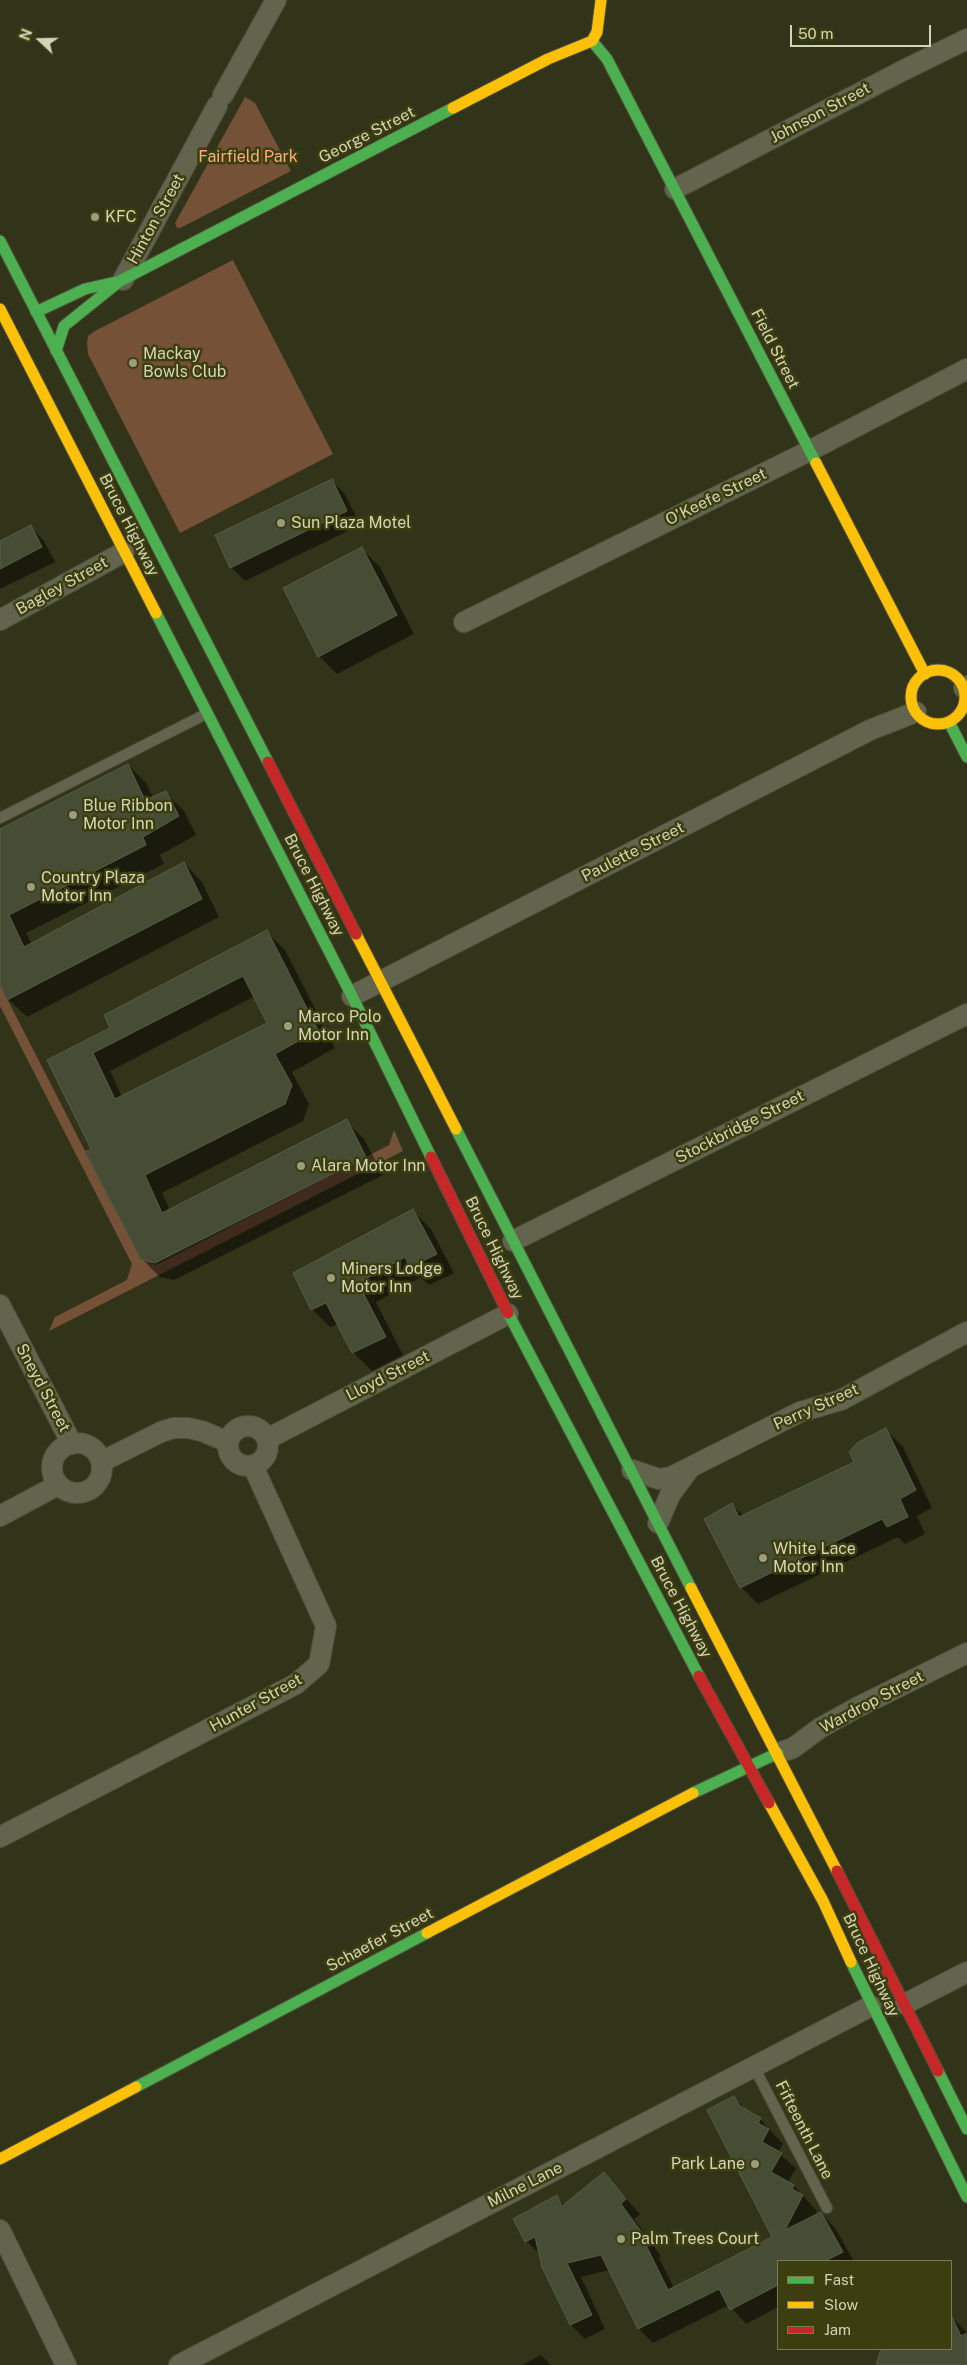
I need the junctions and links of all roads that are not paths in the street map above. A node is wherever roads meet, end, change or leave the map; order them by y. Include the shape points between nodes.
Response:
1 (276, 0) edge
2 (602, 0) edge
3 (967, 39) edge
4 (592, 41) junction
5 (675, 189) junction
6 (0, 241) edge
7 (121, 281) junction
8 (1, 304) edge
9 (36, 312) junction
10 (31, 326) dead end
11 (56, 351) junction
12 (967, 369) edge
13 (809, 450) junction
14 (104, 485) dead end
15 (120, 543) junction
16 (0, 620) edge
17 (464, 622) dead end
18 (925, 674) junction
19 (965, 687) edge
20 (916, 712) junction
21 (207, 713) junction
22 (949, 722) junction
23 (967, 757) edge
24 (0, 818) edge
25 (381, 982) junction
26 (352, 996) junction
27 (967, 1014) edge
28 (513, 1241) junction
29 (0, 1305) edge
30 (508, 1314) junction
31 (967, 1332) edge
32 (267, 1438) junction
33 (228, 1442) junction
34 (72, 1444) junction
35 (101, 1462) junction
36 (253, 1466) junction
37 (690, 1467) junction
38 (632, 1470) junction
39 (58, 1485) junction
40 (0, 1516) edge
41 (658, 1523) junction
42 (967, 1653) edge
43 (778, 1753) junction
44 (748, 1766) junction
45 (0, 1837) edge
46 (967, 1972) edge
47 (905, 2004) junction
48 (871, 2006) junction
49 (754, 2066) junction
50 (967, 2129) edge
51 (0, 2159) edge
52 (967, 2197) edge
53 (827, 2208) dead end
54 (0, 2230) edge
55 (66, 2365) edge
56 (179, 2365) edge

1 - 7 street, Hinton Street
2 - 4 main road
3 - 5 street, Johnson Street
4 - 5 main road, Field Street via 607,59
4 - 7 main road, George Street via 540,63
5 - 13 main road, Field Street
6 - 9 main road, Bruce Highway
7 - 9 main road, George Street via 85,288
7 - 11 main road, George Street via 65,325
8 - 15 main road, Bruce Highway
9 - 10 main road
9 - 11 main road, Bruce Highway
11 - 25 main road, Bruce Highway
12 - 13 street, O'Keefe Street
13 - 17 street, O'Keefe Street
13 - 18 main road, Field Street
14 - 15 main road
15 - 16 street, Bagley Street
15 - 21 main road, Bruce Highway
18 - 19 main road via 940,670 949,672
18 - 20 main road via 913,688
19 - 22 main road via 963,708
20 - 22 main road via 930,723
20 - 25 street, Paulette Street via 870,730
21 - 24 lane
21 - 26 main road, Bruce Highway
22 - 23 main road
25 - 26 street, Paulette Street
25 - 28 main road, Bruce Highway
26 - 30 main road, Bruce Highway
27 - 28 street, Stockbridge Street
28 - 38 main road, Bruce Highway
29 - 34 street, Sneyd Street
30 - 32 street, Lloyd Street
30 - 44 main road, Bruce Highway
31 - 37 street, Perry Street via 840,1400 800,1412
32 - 33 street via 250,1426 236,1430
32 - 36 street via 264,1459
33 - 35 street via 202,1431 173,1428
33 - 36 street via 234,1461
34 - 35 street via 93,1449
34 - 39 street via 58,1453 53,1464
35 - 39 street via 99,1480 89,1490 73,1493
36 - 45 street, Hunter Street via 326,1626 319,1664 296,1684
37 - 38 street, Perry Street via 660,1479
37 - 41 street, Perry Street via 670,1495
38 - 41 main road, Bruce Highway
39 - 40 street
41 - 43 main road, Bruce Highway via 723,1653
42 - 43 street, Wardrop Street via 856,1708 793,1748
43 - 44 main road, Schaefer Street
43 - 47 main road, Bruce Highway
44 - 48 main road, Bruce Highway via 823,1901
44 - 51 main road, Schaefer Street
46 - 47 street
47 - 50 main road, Bruce Highway
48 - 49 street, Milne Lane
48 - 52 main road, Bruce Highway
49 - 53 lane, Fifteenth Lane
49 - 56 street, Milne Lane
54 - 55 street

